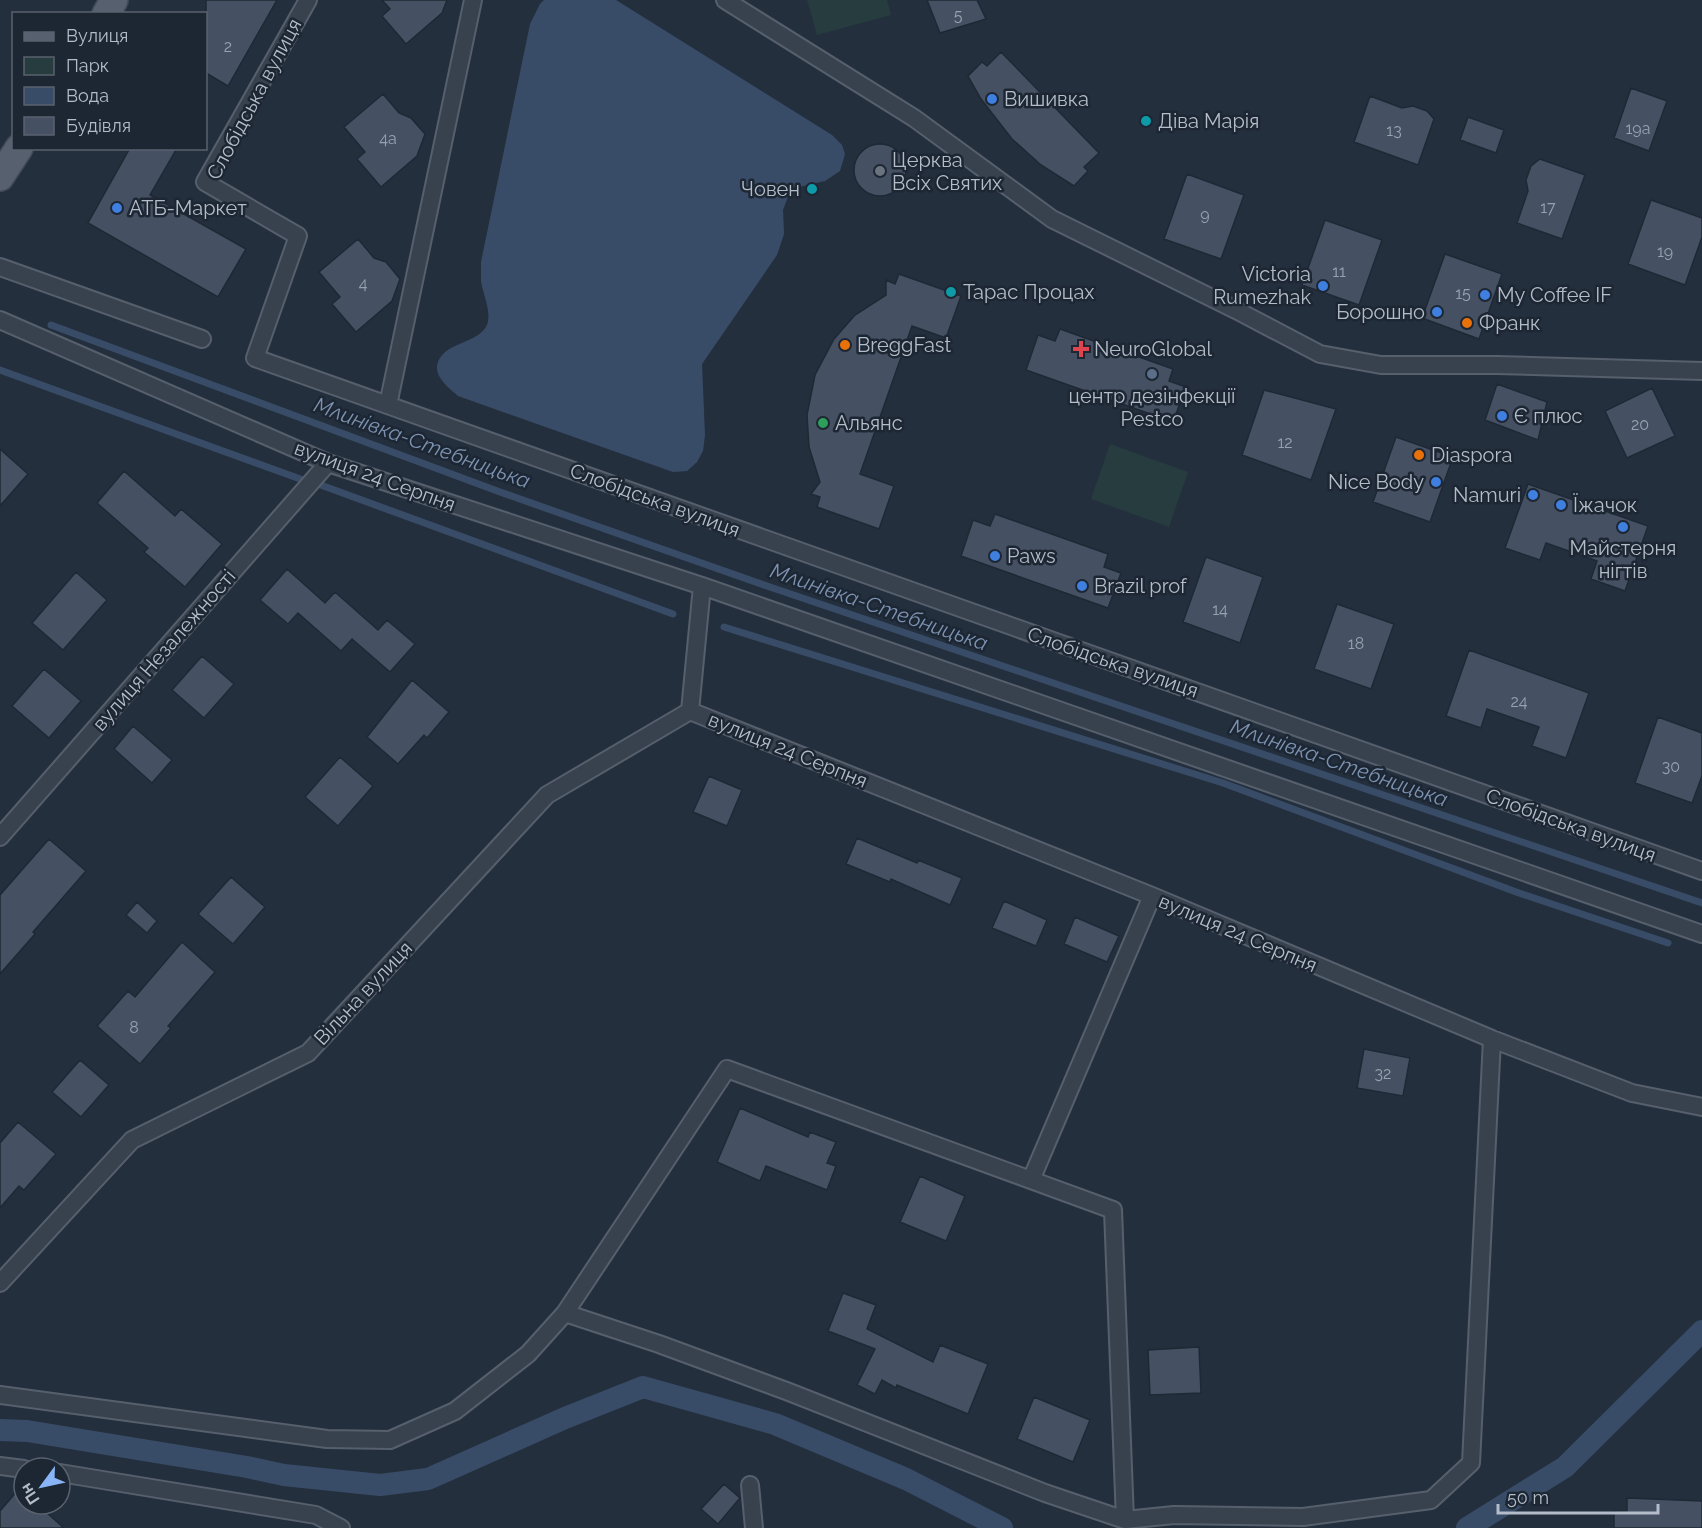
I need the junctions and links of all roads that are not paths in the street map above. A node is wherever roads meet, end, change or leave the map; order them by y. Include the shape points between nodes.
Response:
1 (308, 0) edge
2 (472, 0) edge
3 (725, 0) edge
4 (18, 150) edge
5 (0, 177) edge
6 (0, 267) edge
7 (0, 320) edge
8 (202, 339) dead end
9 (1702, 371) edge
10 (388, 405) junction
11 (328, 463) junction
12 (702, 586) junction
13 (690, 711) junction
14 (0, 837) edge
15 (1702, 871) edge
16 (1152, 896) junction
17 (1702, 934) edge
18 (1492, 1039) junction
19 (1702, 1107) edge
20 (1031, 1180) junction
21 (0, 1283) edge
22 (564, 1313) junction
23 (0, 1395) edge
24 (72, 1475) edge
25 (750, 1485) dead end
26 (1125, 1520) junction
27 (341, 1528) edge
28 (754, 1528) edge

1 - 10 street, Слобідська вулиця via 205,182 298,236 255,358
2 - 10 street
3 - 9 street via 914,118 1052,219 1320,354 1381,365
4 - 5 main road
6 - 8 street
7 - 11 street, вулиця 24 Серпня
10 - 15 street, Слобідська вулиця
11 - 12 street, вулиця 24 Серпня
11 - 14 street, вулиця Незалежності
12 - 13 street, вулиця 24 Серпня
12 - 17 street
13 - 16 street, вулиця 24 Серпня
13 - 21 street, Вільна вулиця via 547,795 308,1053 132,1140
16 - 18 street, вулиця 24 Серпня
16 - 20 street
18 - 19 street, вулиця 24 Серпня via 1632,1093
18 - 26 street via 1471,1462 1431,1500 1303,1517 1174,1515
20 - 22 street via 727,1069
20 - 26 street via 1113,1210
22 - 23 street via 528,1354 455,1411 390,1440 327,1439
22 - 26 street via 659,1344 1045,1493
24 - 27 street via 316,1515
25 - 28 street

